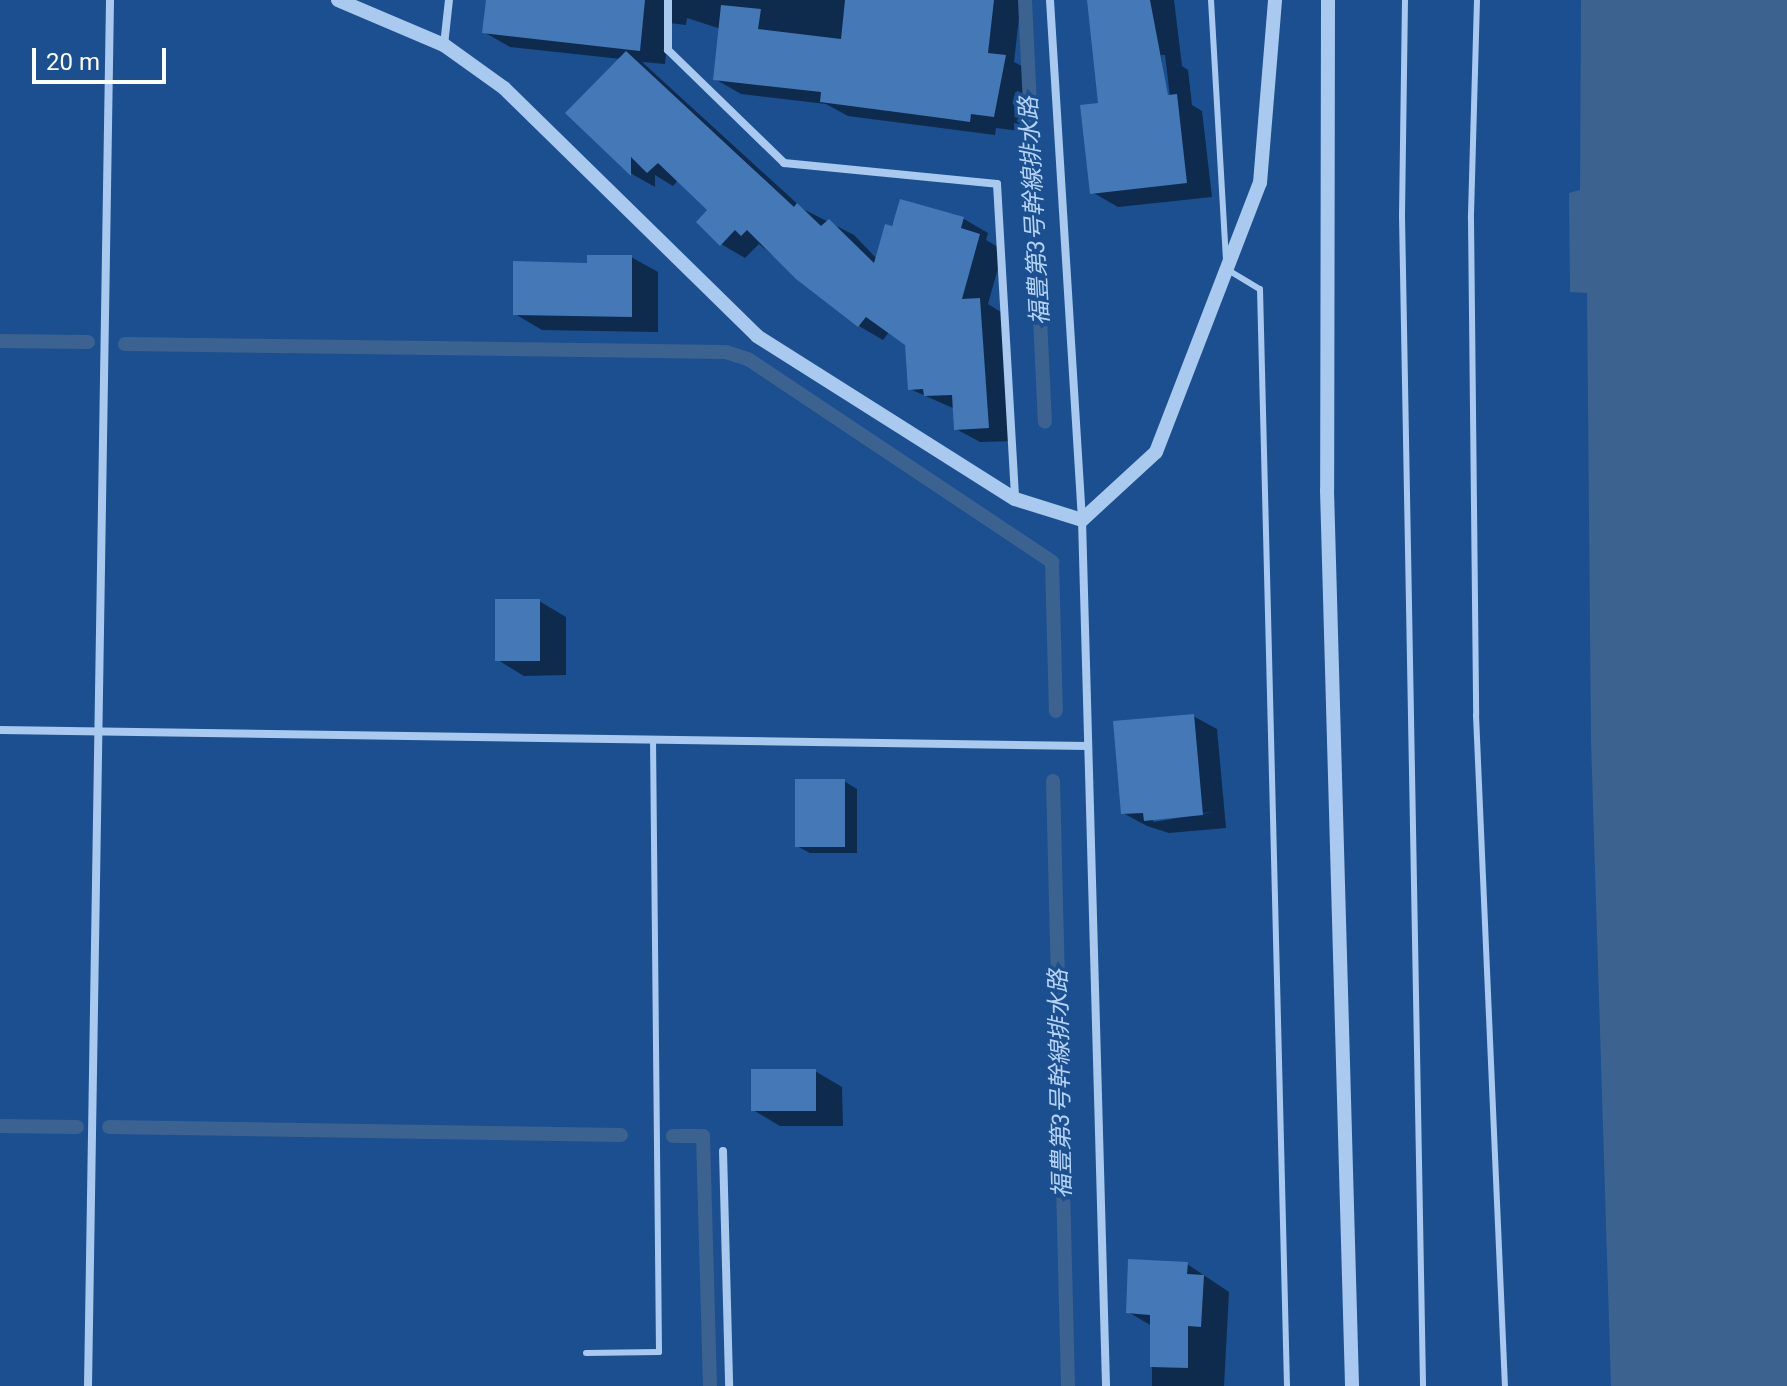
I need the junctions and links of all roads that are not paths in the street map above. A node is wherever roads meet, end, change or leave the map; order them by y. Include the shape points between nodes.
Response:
1 (110, 0) edge
2 (338, 0) edge
3 (449, 0) edge
4 (668, 0) edge
5 (1050, 0) edge
6 (1211, 0) edge
7 (1275, 0) edge
8 (1328, 0) edge
9 (1405, 0) edge
10 (1477, 0) edge
11 (444, 45) junction
12 (1227, 269) junction
13 (1015, 499) junction
14 (1082, 520) junction
15 (0, 730) edge
16 (99, 732) junction
17 (653, 740) junction
18 (1088, 746) junction
19 (723, 1151) dead end
20 (586, 1353) dead end
21 (88, 1386) edge
22 (729, 1386) edge
23 (1106, 1386) edge
24 (1287, 1386) edge
25 (1352, 1386) edge
26 (1423, 1386) edge
27 (1505, 1386) edge

1 - 16 street
2 - 11 street
3 - 11 street
4 - 13 street via 668,50 784,163 997,184
5 - 14 street
6 - 12 lane
7 - 12 street via 1260,183
8 - 25 street via 1327,490
9 - 26 lane via 1402,216
10 - 27 lane via 1471,219 1476,715
11 - 13 street via 504,88 757,336
12 - 14 street via 1156,452
12 - 24 lane via 1260,289
13 - 14 street
14 - 18 street
15 - 16 street
16 - 17 street
16 - 21 street
17 - 18 street
17 - 20 lane via 659,1352
18 - 23 street
19 - 22 street

